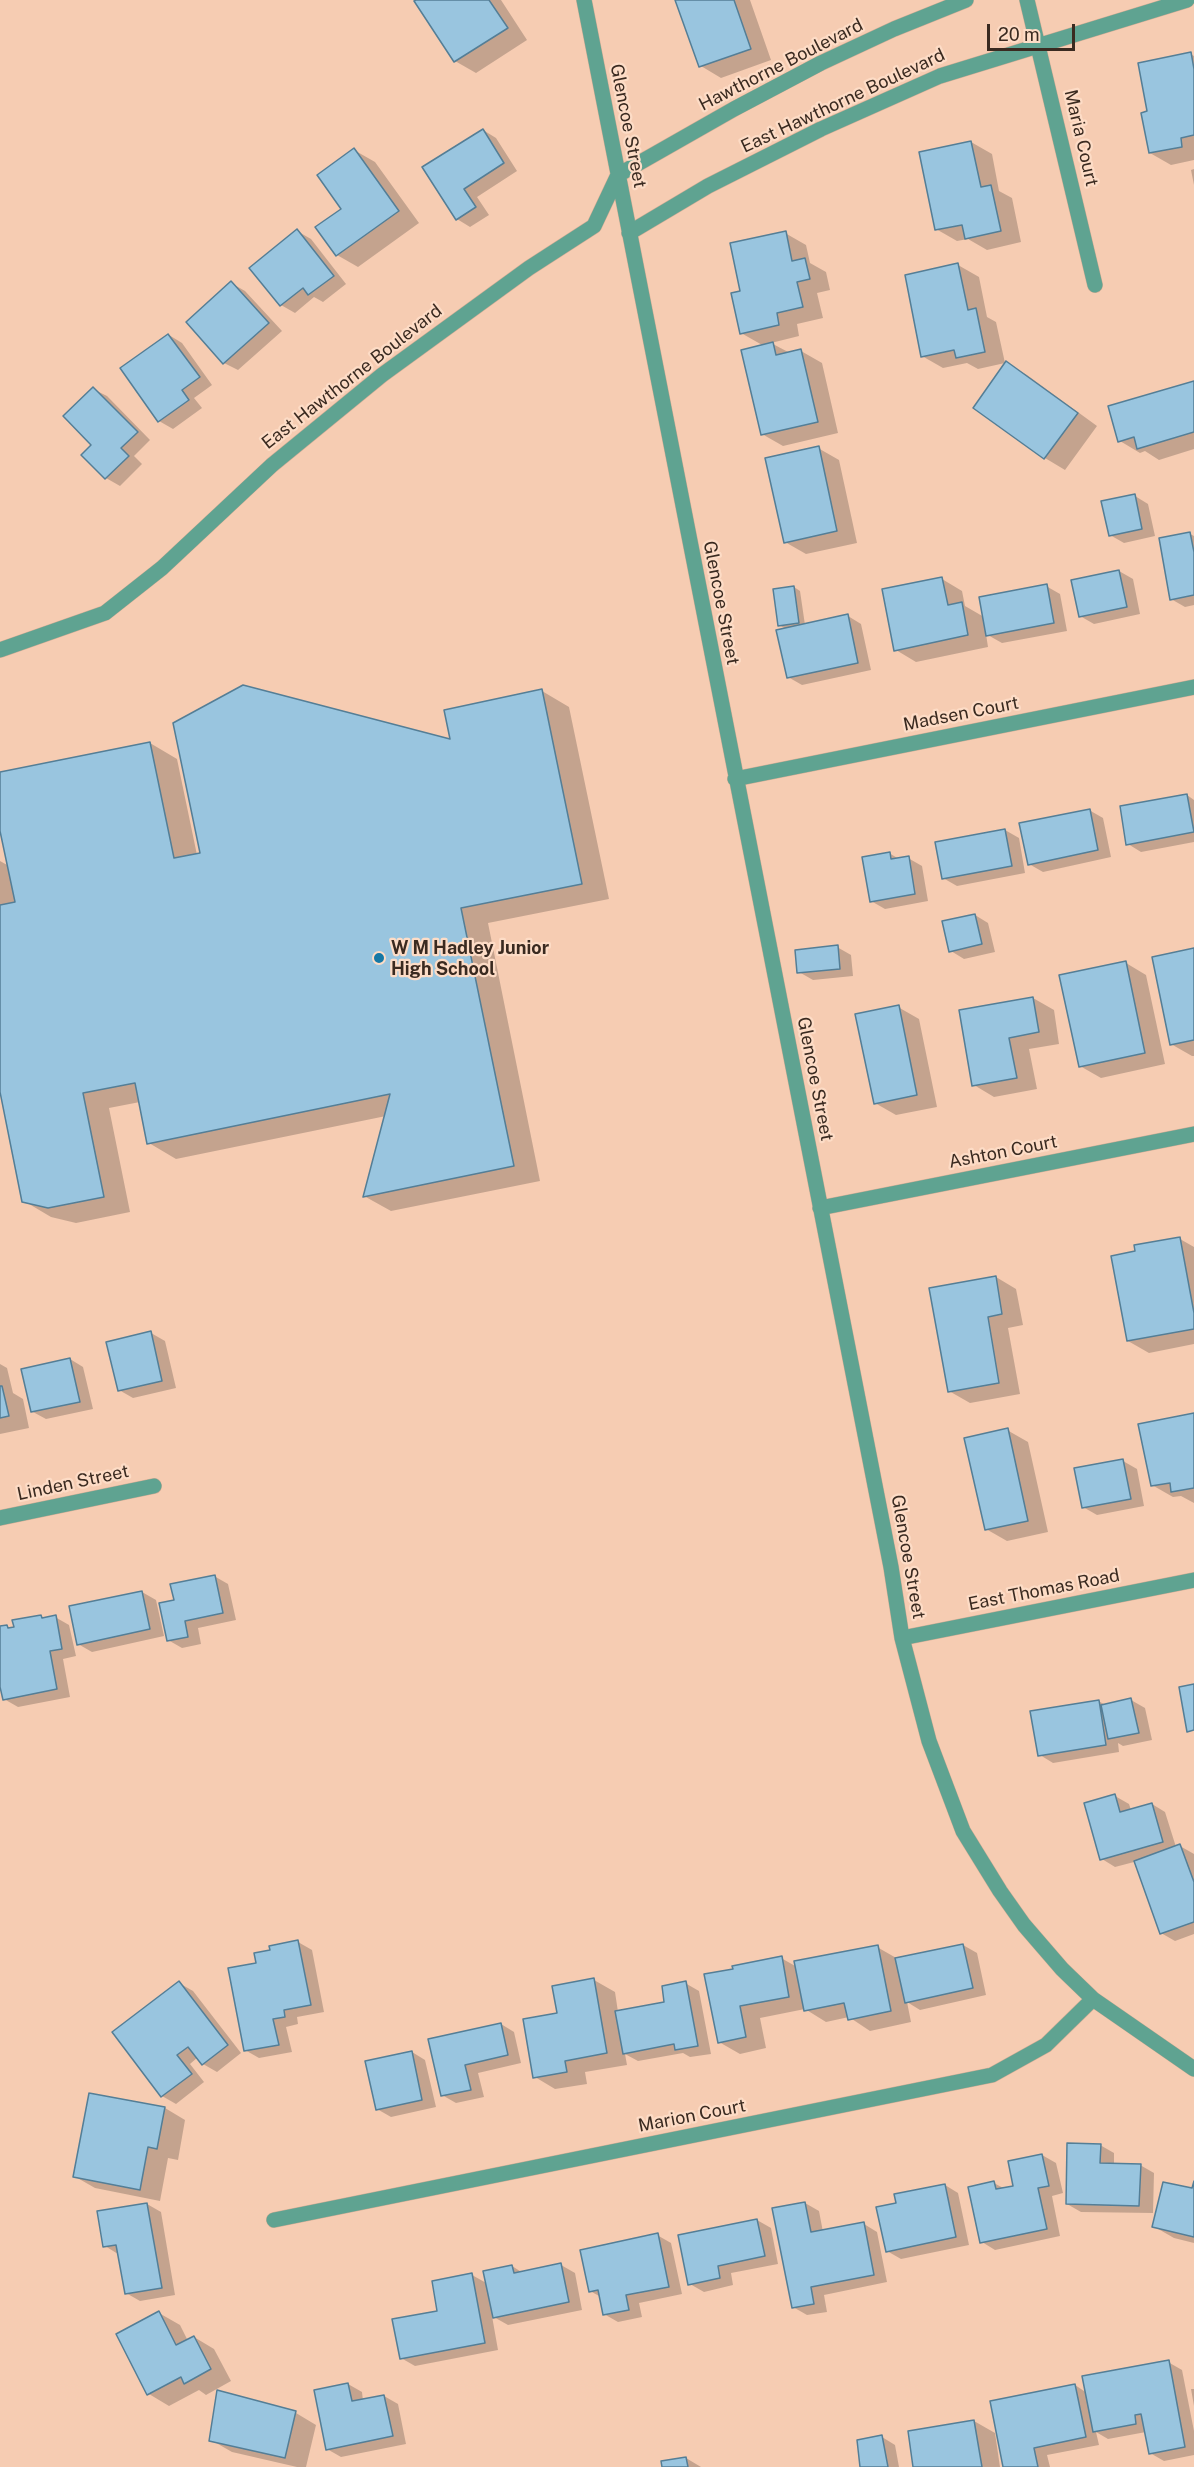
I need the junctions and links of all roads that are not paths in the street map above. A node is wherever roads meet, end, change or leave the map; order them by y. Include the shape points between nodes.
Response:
1 (584, 0) edge
2 (966, 0) edge
3 (1027, 0) edge
4 (1187, 0) edge
5 (1039, 44) junction
6 (618, 174) junction
7 (629, 233) junction
8 (1095, 285) dead end
9 (0, 650) edge
10 (1194, 687) edge
11 (735, 779) junction
12 (1194, 1134) edge
13 (820, 1208) junction
14 (154, 1486) dead end
15 (0, 1518) edge
16 (1194, 1580) edge
17 (902, 1638) junction
18 (1093, 1999) junction
19 (1194, 2068) edge
20 (274, 2220) dead end

1 - 6 street, Glencoe Street
2 - 6 street, Hawthorne Boulevard via 821,63
3 - 5 street, Maria Court
4 - 5 street, East Hawthorne Boulevard
5 - 7 street, East Hawthorne Boulevard via 940,76 820,129 708,186
5 - 8 street, Maria Court
6 - 7 street, Glencoe Street
6 - 9 street, East Hawthorne Boulevard via 594,226 381,375 272,465 162,568 105,613
7 - 11 street, Glencoe Street
10 - 11 street, Madsen Court
11 - 13 street, Glencoe Street
12 - 13 street, Ashton Court
13 - 17 street, Glencoe Street
14 - 15 street, Linden Street
16 - 17 street, East Thomas Road
17 - 18 street, Glencoe Street via 929,1741 963,1831 1024,1925
18 - 19 street, Glencoe Street
18 - 20 street, Marion Court via 1046,2045 992,2075

